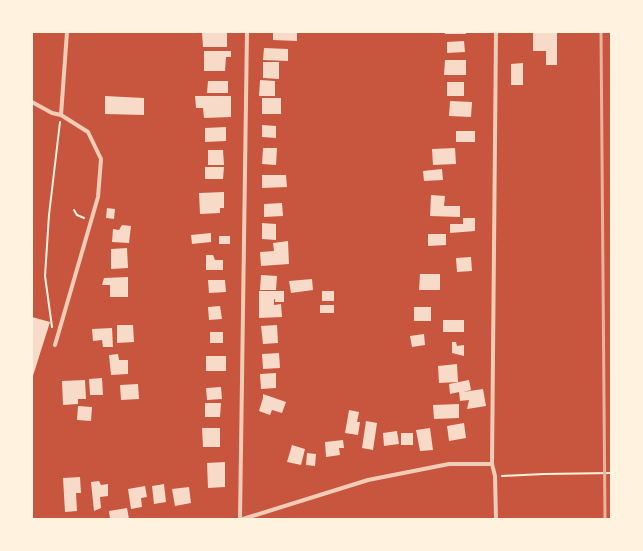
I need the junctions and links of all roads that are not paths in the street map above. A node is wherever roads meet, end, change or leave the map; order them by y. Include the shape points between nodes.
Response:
1 (67, 32) edge
2 (247, 32) edge
3 (496, 32) edge
4 (32, 102) edge
5 (61, 115) junction
6 (55, 345) dead end
7 (492, 464) junction
8 (240, 519) edge
9 (243, 519) edge
10 (496, 519) edge

1 - 5 street
2 - 8 street
3 - 7 street
4 - 5 street
5 - 6 street via 88,132 101,159 98,197
7 - 9 street via 449,464 368,480
7 - 10 street via 495,476

